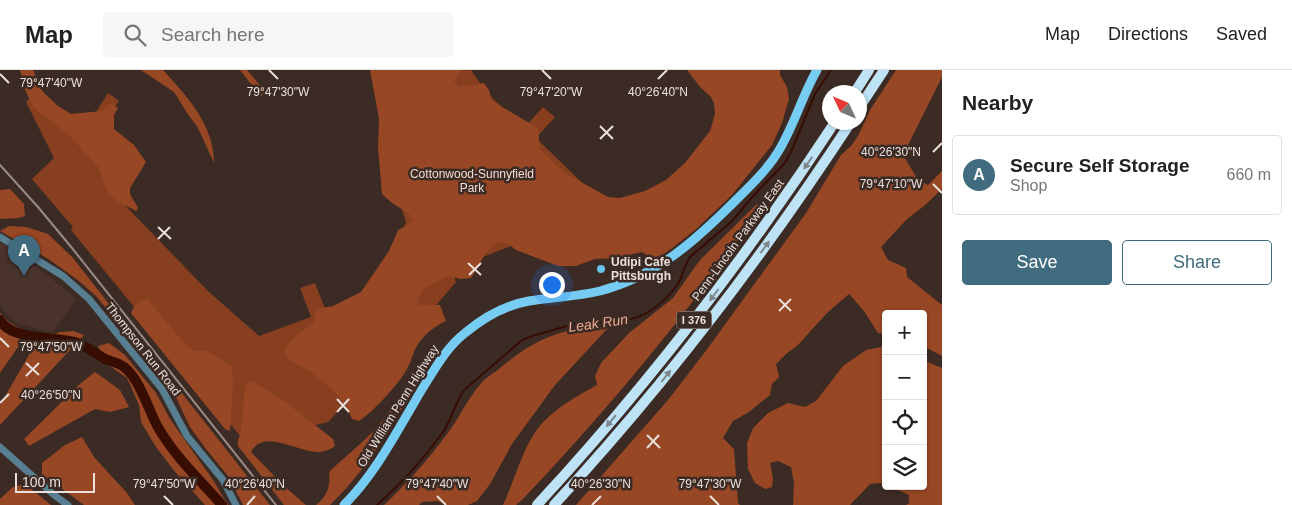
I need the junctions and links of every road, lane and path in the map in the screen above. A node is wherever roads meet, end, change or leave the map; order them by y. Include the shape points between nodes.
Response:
1 (818, 70) edge
2 (869, 70) edge
3 (884, 70) edge
4 (859, 85) edge
5 (867, 97) edge
6 (830, 130) edge
7 (846, 130) edge
8 (0, 237) edge
9 (0, 447) edge
10 (68, 505) edge
11 (236, 505) edge
12 (344, 505) edge
13 (537, 505) edge
14 (554, 505) edge

1 - 12 main road, Old William Penn Highway via 771,162 709,228 677,254 619,285 511,306 460,337 438,363 375,467
2 - 4 highway
3 - 5 highway
6 -> 13 highway, Penn-Lincoln Parkway East / I 376 via 775,212 705,306 619,413
14 -> 7 highway, Penn-Lincoln Parkway East / I 376 via 635,414 715,314 786,219
8 - 11 street, Thompson Run Road via 63,276 89,299 162,389 187,436 222,480
9 - 10 street

